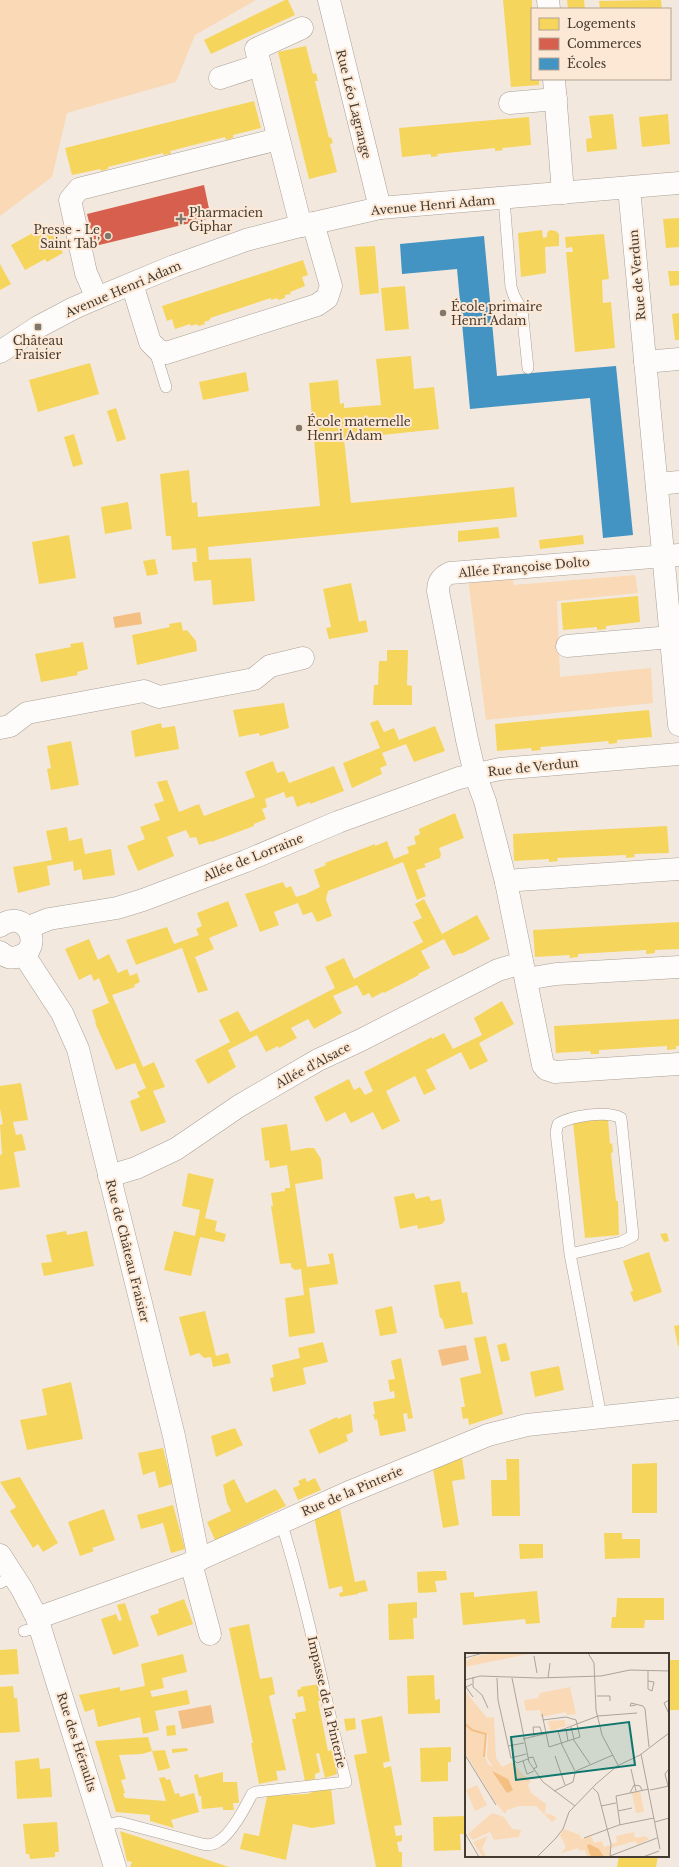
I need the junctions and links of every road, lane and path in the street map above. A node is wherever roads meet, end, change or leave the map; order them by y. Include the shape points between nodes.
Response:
1 (329, 0) edge
2 (302, 28) dead end
3 (260, 65) junction
4 (220, 78) dead end
5 (555, 89) edge
6 (510, 103) dead end
7 (278, 139) junction
8 (679, 183) edge
9 (629, 188) junction
10 (563, 193) junction
11 (504, 199) junction
12 (380, 208) junction
13 (307, 224) junction
14 (132, 284) junction
15 (97, 298) junction
16 (153, 346) junction
17 (0, 352) edge
18 (679, 359) edge
19 (645, 362) junction
20 (528, 368) dead end
21 (166, 387) dead end
22 (679, 482) edge
23 (657, 484) junction
24 (671, 556) edge
25 (671, 637) junction
26 (567, 646) dead end
27 (303, 658) dead end
28 (679, 725) edge
29 (0, 728) edge
30 (679, 754) edge
31 (475, 774) junction
32 (679, 869) edge
33 (506, 882) junction
34 (0, 926) edge
35 (29, 929) junction
36 (0, 952) edge
37 (24, 955) junction
38 (679, 967) edge
39 (524, 971) junction
40 (679, 1064) edge
41 (109, 1176) junction
42 (570, 1254) junction
43 (679, 1409) edge
44 (599, 1417) junction
45 (281, 1522) junction
46 (0, 1555) edge
47 (195, 1561) junction
48 (7, 1580) edge
49 (34, 1626) junction
50 (210, 1634) dead end
51 (103, 1826) junction
52 (115, 1867) edge

1 - 12 street, Rue Léo Lagrange
2 - 3 street via 256,48
3 - 4 street
3 - 7 street
5 - 6 street
5 - 10 street
7 - 13 street
7 - 15 street via 78,189 70,200 86,273
8 - 9 street, Avenue Henri Adam
9 - 10 street, Avenue Henri Adam
9 - 19 street, Rue de Verdun
10 - 11 street, Avenue Henri Adam
11 - 12 street, Avenue Henri Adam
11 - 20 lane via 511,287 522,310
12 - 13 street, Avenue Henri Adam
13 - 14 street, Avenue Henri Adam via 246,240
13 - 16 street via 331,286 327,298 317,305 172,352 166,353
14 - 15 street, Avenue Henri Adam
14 - 16 street
15 - 17 street, Avenue Henri Adam via 38,327
16 - 21 lane
18 - 19 street
19 - 23 street, Rue de Verdun
22 - 23 street
23 - 24 street, Rue de Verdun
24 - 25 street, Rue de Verdun
24 - 31 street, Allée Françoise Dolto via 450,573 443,576 438,584 438,591
25 - 26 street
25 - 28 street, Rue de Verdun
27 - 29 street via 270,666 254,679 159,697 144,692 27,713 10,726
30 - 31 street, Rue de Verdun via 500,769
31 - 33 street, Rue de Verdun via 485,801
31 - 35 street, Allée de Lorraine via 338,822 246,861 143,900 117,908 49,919 34,924
32 - 33 street
33 - 39 street, Rue de Verdun
34 - 35 street via 6,922 16,921
35 - 37 street via 32,940
36 - 37 street via 6,957
37 - 41 street, Rue de Château Fraisier via 62,1013 78,1049
38 - 39 street via 556,974
39 - 40 street, Rue de Verdun via 543,1065 546,1069 555,1072
39 - 41 street, Allée d'Alsace via 498,970 318,1060 239,1106 176,1149 136,1168
41 - 47 street, Rue de Château Fraisier via 172,1428
42 - 42 lane via 621,1242 633,1236 621,1118 613,1114 566,1118 558,1124 556,1132
42 - 44 lane
43 - 44 street, Rue de la Pinterie
44 - 45 street, Rue de la Pinterie via 527,1425 488,1435
45 - 47 street, Rue de la Pinterie
45 - 51 lane, Impasse de la Pinterie via 308,1621 346,1782 256,1792 252,1794 226,1834 218,1842 209,1845 119,1822
46 - 48 street, Rue des Héraults
47 - 49 street, Rue de la Pinterie
47 - 50 street, Rue de Château Fraisier
48 - 49 street, Rue des Héraults
49 - 51 street, Rue des Héraults
51 - 52 street, Rue des Héraults

